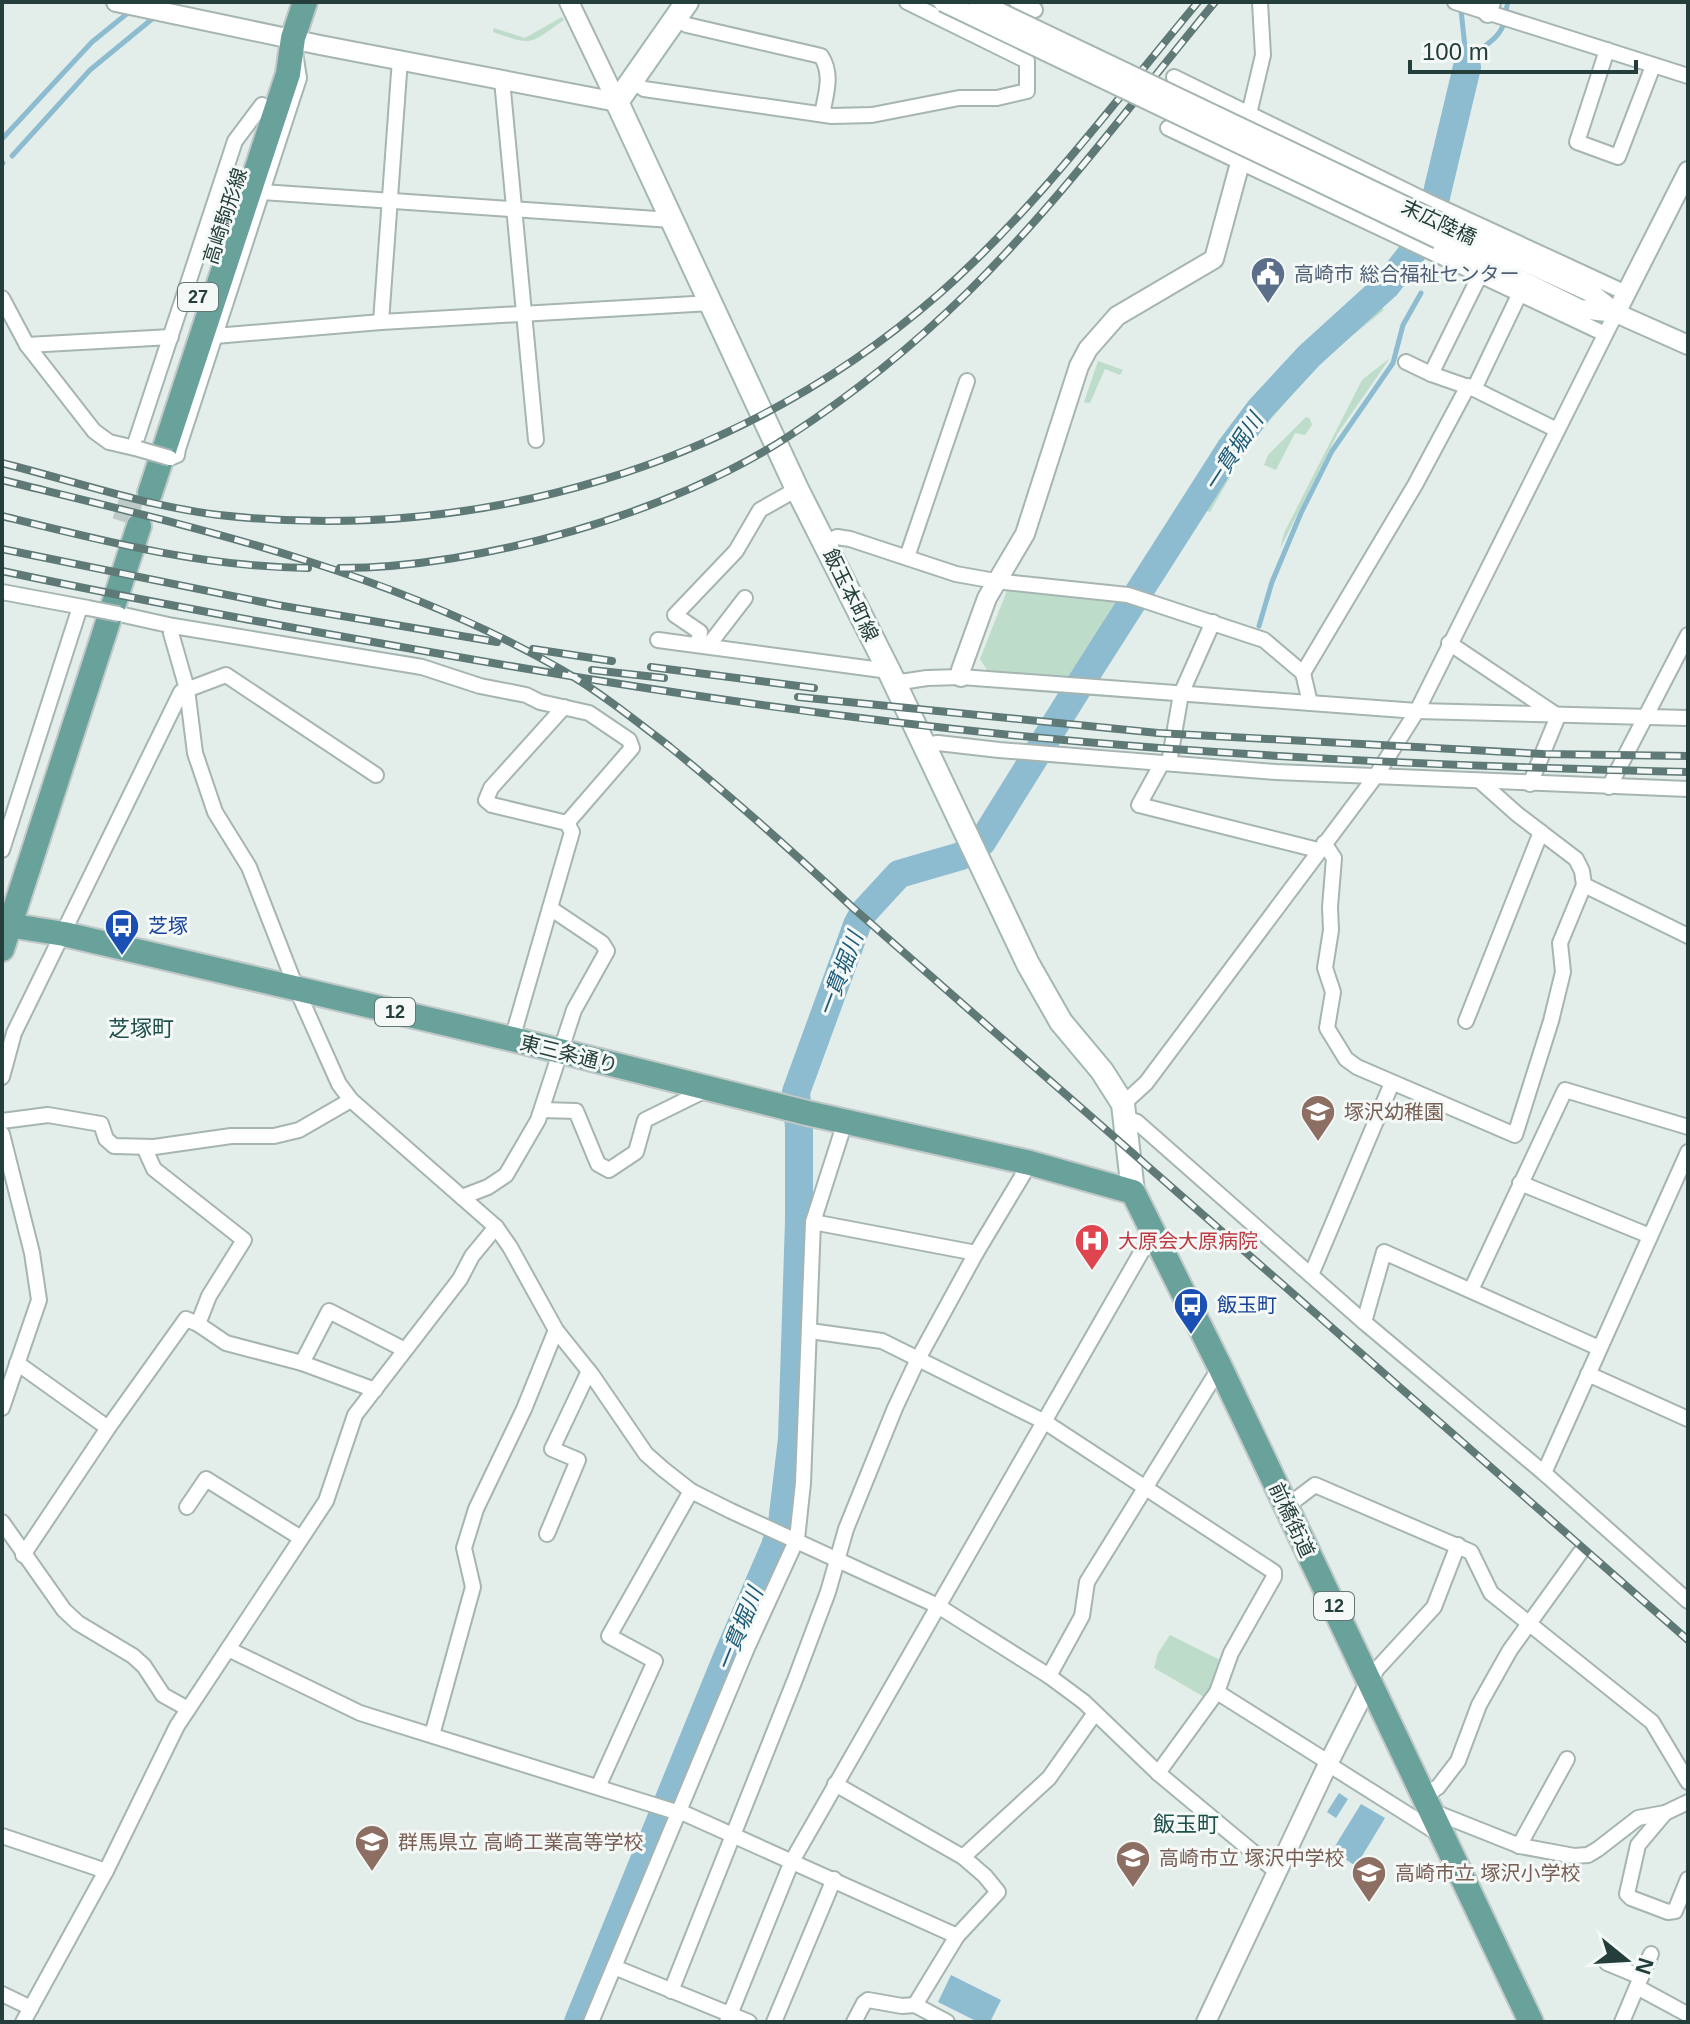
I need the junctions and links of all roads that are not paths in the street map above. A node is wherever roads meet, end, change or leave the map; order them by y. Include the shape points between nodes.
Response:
1 (305, 2) edge
2 (569, 2) edge
3 (907, 2) edge
4 (943, 2) edge
5 (978, 2) edge
6 (1017, 2) edge
7 (1260, 2) edge
8 (1455, 2) edge
9 (122, 3) edge
10 (1489, 7) edge
11 (681, 10) edge
12 (1035, 10) dead end
13 (293, 38) junction
14 (1607, 50) junction
15 (400, 59) junction
16 (1653, 66) junction
17 (1688, 76) edge
18 (1174, 77) dead end
19 (502, 80) junction
20 (632, 81) junction
21 (617, 102) junction
22 (277, 105) junction
23 (822, 114) junction
24 (1249, 114) junction
25 (1168, 128) dead end
26 (1240, 163) junction
27 (1688, 171) edge
28 (262, 192) junction
29 (389, 199) junction
30 (513, 208) junction
31 (671, 220) junction
32 (1432, 232) junction
33 (1480, 275) junction
34 (1520, 293) junction
35 (1626, 293) junction
36 (2, 298) edge
37 (711, 303) junction
38 (525, 313) junction
39 (1616, 313) junction
40 (381, 322) junction
41 (1605, 334) junction
42 (215, 336) junction
43 (171, 337) junction
44 (27, 345) junction
45 (1688, 345) edge
46 (1406, 362) dead end
47 (1431, 374) junction
48 (967, 381) dead end
49 (1471, 387) junction
50 (1557, 430) junction
51 (536, 440) dead end
52 (136, 448) junction
53 (797, 489) junction
54 (142, 491) tunnel mouth
55 (131, 524) tunnel mouth
56 (826, 543) junction
57 (907, 557) junction
58 (995, 581) junction
59 (2, 592) edge
60 (745, 598) dead end
61 (84, 608) junction
62 (121, 614) junction
63 (1213, 622) junction
64 (173, 626) junction
65 (1688, 635) edge
66 (658, 640) dead end
67 (1449, 643) junction
68 (703, 645) junction
69 (1303, 673) junction
70 (892, 677) junction
71 (961, 677) junction
72 (187, 689) junction
73 (1181, 694) junction
74 (1310, 703) junction
75 (564, 707) junction
76 (1417, 711) junction
77 (1558, 716) junction
78 (1644, 718) junction
79 (1688, 718) edge
80 (922, 745) junction
81 (1166, 763) junction
82 (376, 775) dead end
83 (1375, 777) junction
84 (1481, 782) junction
85 (1530, 784) junction
86 (1609, 787) junction
87 (1688, 789) edge
88 (567, 823) junction
89 (1541, 832) junction
90 (12, 846) edge
91 (1321, 846) junction
92 (1584, 885) junction
93 (2, 893) edge
94 (550, 908) junction
95 (6, 925) edge
96 (64, 934) junction
97 (1688, 936) edge
98 (2, 949) edge
99 (297, 990) junction
100 (1466, 1021) dead end
101 (512, 1039) junction
102 (561, 1053) junction
103 (2, 1077) edge
104 (1392, 1083) junction
105 (708, 1088) junction
106 (351, 1100) junction
107 (542, 1110) junction
108 (1123, 1111) junction
109 (2, 1121) edge
110 (845, 1122) junction
111 (1688, 1127) edge
112 (2, 1134) edge
113 (1515, 1135) junction
114 (1539, 1145) junction
115 (144, 1147) junction
116 (1687, 1157) edge
117 (1030, 1163) junction
118 (1520, 1183) junction
119 (1133, 1192) junction
120 (462, 1197) junction
121 (813, 1222) junction
122 (496, 1227) junction
123 (1650, 1236) junction
124 (1157, 1240) junction
125 (976, 1253) junction
126 (1311, 1275) junction
127 (1471, 1290) junction
128 (1364, 1322) junction
129 (198, 1324) junction
130 (556, 1330) junction
131 (810, 1331) junction
132 (1599, 1348) junction
133 (405, 1350) junction
134 (918, 1359) junction
135 (17, 1363) junction
136 (302, 1363) junction
137 (1220, 1367) junction
138 (589, 1371) junction
139 (1588, 1374) junction
140 (375, 1390) junction
141 (2, 1408) edge
142 (1688, 1419) edge
143 (1045, 1422) junction
144 (108, 1428) junction
145 (1544, 1473) junction
146 (1148, 1487) junction
147 (691, 1491) junction
148 (187, 1507) dead end
149 (1286, 1507) junction
150 (2, 1522) edge
151 (547, 1534) dead end
152 (301, 1538) junction
153 (794, 1538) junction
154 (1458, 1545) junction
155 (1580, 1553) dead end
156 (23, 1555) junction
157 (838, 1559) junction
158 (1688, 1601) edge
159 (938, 1606) junction
160 (1528, 1622) junction
161 (228, 1649) junction
162 (1049, 1676) junction
163 (1370, 1681) junction
164 (1217, 1692) junction
165 (188, 1709) junction
166 (1095, 1713) junction
167 (432, 1735) junction
168 (1567, 1759) dead end
169 (1328, 1763) junction
170 (1158, 1773) junction
171 (1688, 1782) edge
172 (835, 1784) junction
173 (598, 1787) junction
174 (1688, 1802) edge
175 (1428, 1803) junction
176 (676, 1811) junction
177 (1665, 1813) junction
178 (735, 1835) junction
179 (2, 1836) edge
180 (1443, 1837) junction
181 (1519, 1846) junction
182 (963, 1857) junction
183 (792, 1861) junction
184 (106, 1871) junction
185 (1277, 1872) junction
186 (834, 1879) junction
187 (1688, 1879) edge
188 (957, 1936) junction
189 (1651, 1954) dead end
190 (1607, 1963) dead end
191 (614, 1967) junction
192 (1639, 1982) junction
193 (671, 1991) junction
194 (2, 1994) edge
195 (915, 2005) junction
196 (31, 2008) junction
197 (1687, 2014) edge
198 (728, 2018) edge
199 (23, 2022) edge
200 (591, 2022) edge
201 (749, 2022) edge
202 (774, 2022) edge
203 (854, 2022) edge
204 (947, 2022) edge
205 (1206, 2022) edge
206 (1531, 2022) edge
207 (1622, 2022) edge

1 - 13 main road, 高崎駒形線 / 27
2 - 21 street
3 - 23 street via 1027,61 1027,91 872,115
4 - 32 street, 末広陸橋, bridge
5 - 32 street, 末広陸橋, bridge
6 - 12 street
7 - 24 street via 1263,55
8 - 10 street
9 - 13 street
10 - 14 street
11 - 20 main road
11 - 23 street via 687,25 821,56 828,74
13 - 15 street
13 - 22 main road, 高崎駒形線 / 27
14 - 16 street
14 - 16 street via 1577,142 1618,157
15 - 19 street
15 - 29 street
16 - 17 street
18 - 24 street
19 - 21 street
19 - 30 street
20 - 21 main road
20 - 23 street via 644,89
21 - 31 main road, 飯玉本町線
22 - 28 street
22 - 43 street via 235,141
22 - 54 main road, 高崎駒形線 / 27
24 - 26 street
24 - 32 street via 1427,201
25 - 26 street
26 - 32 street
26 - 58 street via 1214,259 1117,316 1088,349 1025,534
27 - 35 street
28 - 29 street
28 - 42 street
29 - 30 street
29 - 40 street
30 - 31 street
30 - 38 street
31 - 37 main road, 飯玉本町線
32 - 33 street
32 - 35 street
32 - 39 street, 末広陸橋 via 1590,292
33 - 34 street
33 - 47 street
34 - 41 street
34 - 49 street
35 - 39 street
36 - 44 street
37 - 38 street
37 - 53 main road, 飯玉本町線
38 - 40 street
38 - 51 street
39 - 41 street
39 - 45 street, 末広陸橋
40 - 42 street
41 - 50 street
42 - 52 street, bridge via 177,455 170,458
43 - 44 street
43 - 52 street
44 - 52 street via 101,437
46 - 47 street
47 - 49 street
48 - 57 street
49 - 50 street
49 - 69 street
50 - 67 street
53 - 56 main road, 飯玉本町線
53 - 68 street via 760,510 736,551 675,615 700,632
55 - 90 main road
56 - 57 street via 837,537 850,539
56 - 70 main road, 飯玉本町線
57 - 58 street
58 - 63 street via 1128,595
58 - 71 street
59 - 61 street
60 - 68 street
61 - 62 street, bridge
61 - 90 street
62 - 64 street
62 - 90 street via 46,842
63 - 69 street via 1264,640
63 - 73 street
64 - 72 street
64 - 75 street via 422,667
65 - 78 street
66 - 68 street
67 - 76 street
67 - 77 street
68 - 70 street
69 - 74 street
70 - 71 street
70 - 80 main road, 飯玉本町線
71 - 73 street
72 - 82 street via 226,675
72 - 96 street via 181,692
72 - 99 street via 195,753 215,812 249,867
73 - 74 street
73 - 81 street
74 - 76 street
75 - 88 street via 589,713 629,740 632,748
75 - 88 street via 486,800
76 - 77 street
76 - 83 street
77 - 78 street
77 - 85 street
78 - 79 street
78 - 86 street
80 - 81 street
80 - 108 main road, 飯玉本町線 via 1050,1006 1102,1071
81 - 83 street
81 - 91 street via 1139,805
83 - 84 street
83 - 91 street
84 - 85 street
84 - 89 street
85 - 86 street
86 - 87 street
88 - 94 street via 572,832
89 - 92 street via 1576,859
89 - 100 street
90 - 93 main road
90 - 95 main road
91 - 104 street via 1334,858 1325,968 1333,992 1327,1028 1346,1059
91 - 108 street
92 - 97 street
92 - 113 street via 1560,943 1563,972
94 - 101 street
94 - 102 street via 607,951 574,1010
95 - 96 main road, 東三条通り / 12
95 - 98 main road
96 - 99 main road, 東三条通り / 12
96 - 103 street via 14,1033
99 - 101 main road, 東三条通り / 12
99 - 106 street
101 - 102 main road, 東三条通り / 12
102 - 105 main road, 東三条通り / 12
102 - 107 street
104 - 113 street
104 - 126 street
105 - 107 street via 645,1120 636,1152 609,1170 598,1164 576,1111
105 - 110 main road, 東三条通り / 12
106 - 115 street via 299,1130 274,1136
106 - 120 street
107 - 120 street via 506,1175
108 - 119 main road, 飯玉本町線
108 - 126 street
109 - 115 street via 48,1115 77,1119 101,1124 114,1146
110 - 117 main road, 東三条通り / 12
110 - 121 street
111 - 114 street via 1565,1090
112 - 135 street via 39,1300
113 - 114 street
114 - 118 street
115 - 129 street via 154,1169 244,1240
116 - 123 street
117 - 119 main road, 東三条通り / 12
117 - 125 street
118 - 123 street
118 - 127 street
119 - 124 main road, 前橋街道 / 12
120 - 122 street
121 - 125 street
121 - 131 street
122 - 130 street
122 - 133 street
123 - 132 street
124 - 137 main road, 前橋街道 / 12
124 - 143 street via 1142,1251
125 - 134 street
126 - 128 street
127 - 128 street via 1384,1252
127 - 132 street
128 - 145 street
129 - 136 street via 226,1343
129 - 144 street via 186,1319
130 - 138 street
130 - 167 street via 476,1509 464,1548 473,1587
131 - 134 street via 882,1341
131 - 153 street via 803,1483
132 - 139 street
133 - 136 street via 329,1311
133 - 140 street
134 - 143 street
134 - 157 street
135 - 141 street
135 - 144 street
136 - 140 street
137 - 146 street
137 - 149 main road, 前橋街道 / 12
138 - 147 street via 646,1454
138 - 151 street via 552,1449 578,1460
139 - 142 street
139 - 145 street
140 - 152 street via 355,1415 326,1501
143 - 146 street
143 - 159 street
144 - 156 street
145 - 158 street
146 - 162 street via 1087,1582 1082,1616
146 - 164 street via 1274,1572 1231,1653
147 - 153 street
147 - 173 street via 609,1636 655,1661
148 - 152 street via 206,1479
149 - 154 street via 1315,1485
149 - 163 main road, 前橋街道 / 12
150 - 156 street
152 - 161 street
153 - 157 street
153 - 176 street
154 - 160 street via 1471,1552 1491,1593
154 - 163 street via 1434,1607
155 - 160 street
156 - 165 street via 64,1610 133,1656 163,1695
157 - 159 street
157 - 178 street
159 - 162 street
159 - 172 street
160 - 171 street via 1652,1722
160 - 175 street via 1479,1705 1458,1761
161 - 165 street
161 - 167 street via 345,1707
162 - 166 street
163 - 169 street
163 - 175 main road, 前橋街道 / 12
164 - 169 street
164 - 170 street
165 - 184 street
166 - 170 street
166 - 182 street via 1049,1778
167 - 173 street
168 - 181 street
169 - 180 street
169 - 185 street
170 - 185 street
172 - 182 street
172 - 183 street
173 - 176 street
174 - 177 street
175 - 180 main road, 前橋街道 / 12
175 - 181 street
176 - 178 street
176 - 191 street
177 - 181 street via 1638,1818 1588,1855
177 - 187 street via 1638,1845 1627,1894 1675,1911
178 - 183 street
178 - 193 street
179 - 184 street
180 - 206 main road, 前橋街道 / 12
182 - 188 street via 998,1892
183 - 186 street
183 - 198 street
184 - 196 street
185 - 205 street
186 - 188 street
186 - 202 street
188 - 195 street
189 - 192 street
190 - 192 street
191 - 193 street
191 - 200 street
192 - 197 street
192 - 207 street
193 - 198 street
194 - 196 street
195 - 203 street via 868,2000
195 - 204 street
196 - 199 street
198 - 201 street

